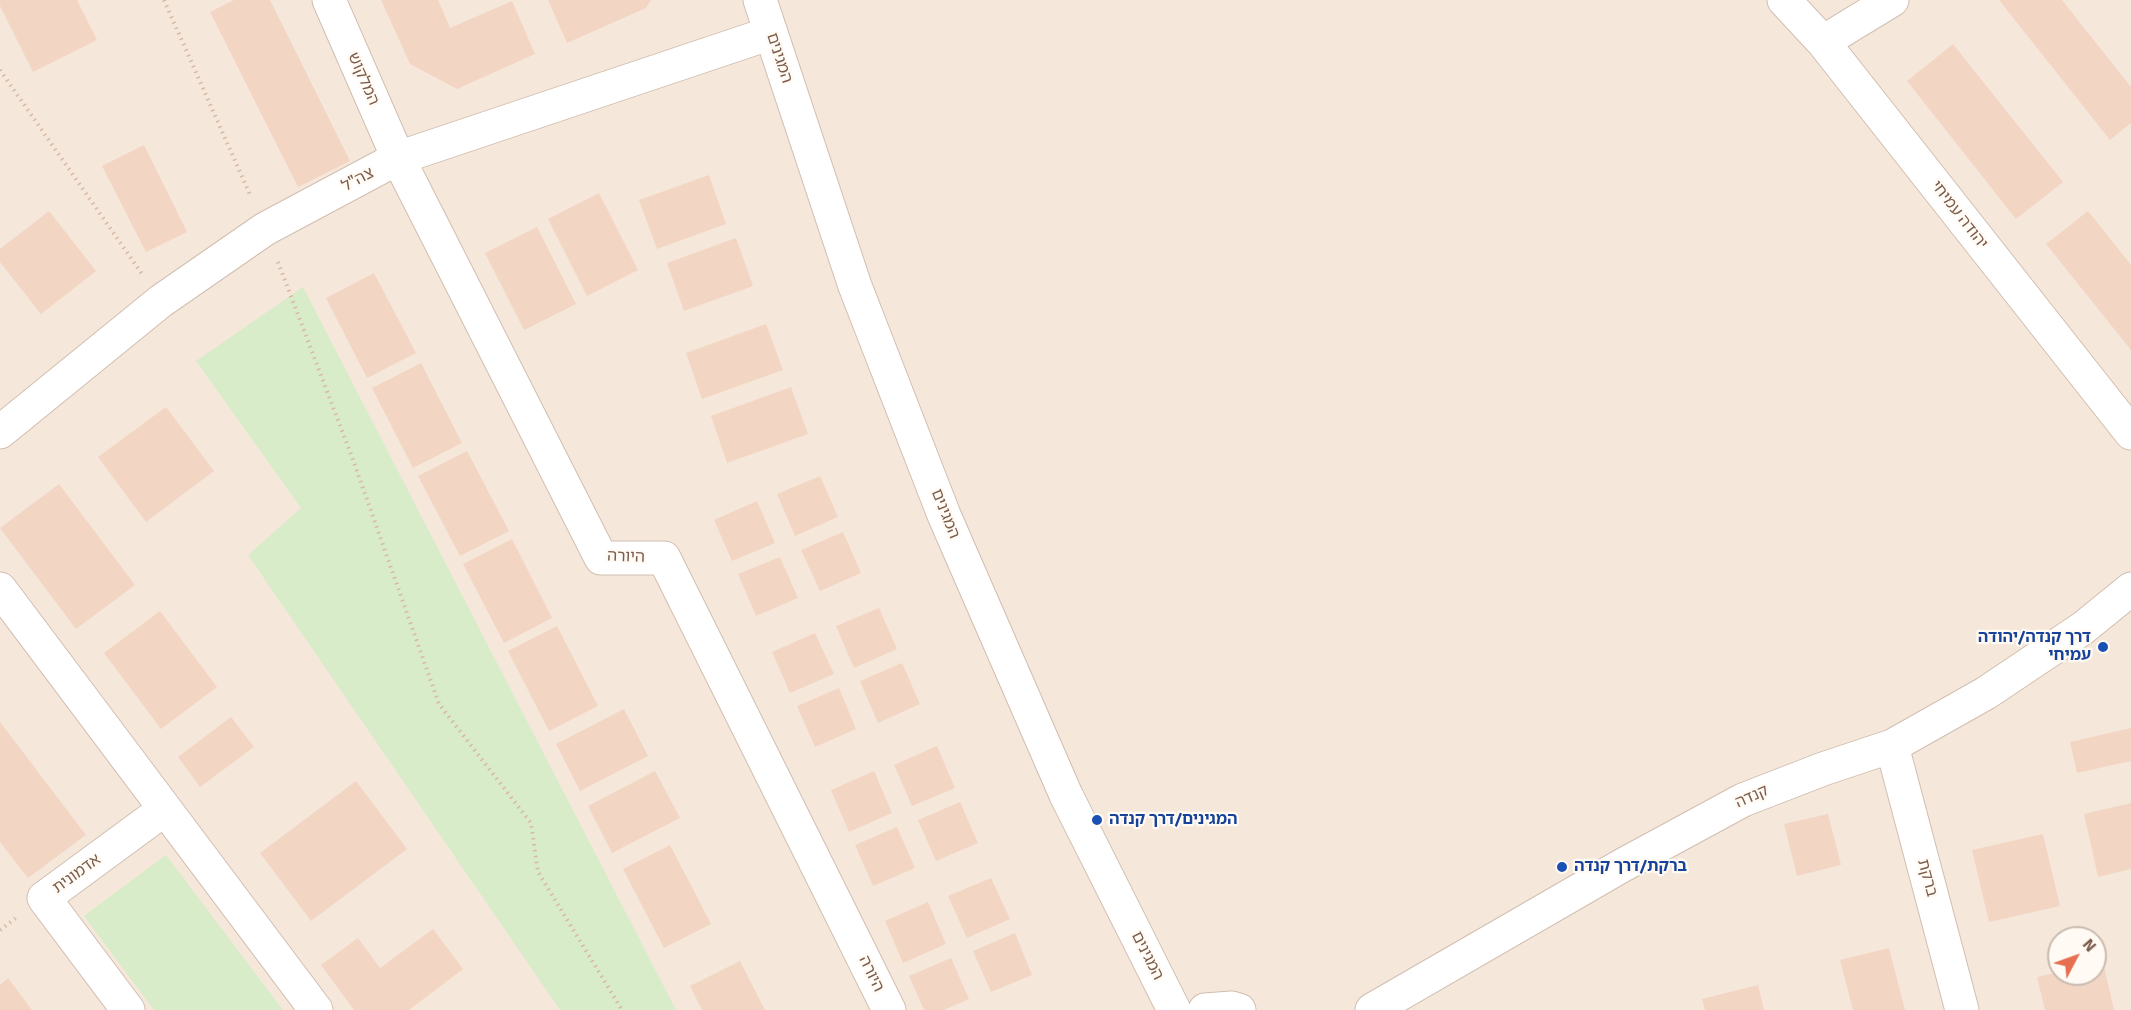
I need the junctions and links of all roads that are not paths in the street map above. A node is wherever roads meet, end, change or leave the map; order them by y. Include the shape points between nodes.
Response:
1 (329, 0) edge
2 (760, 0) edge
3 (1784, 0) edge
4 (1892, 0) edge
5 (771, 33) junction
6 (1823, 42) junction
7 (398, 158) junction
8 (0, 432) edge
9 (2131, 433) edge
10 (0, 589) edge
11 (2131, 589) edge
12 (1892, 746) junction
13 (165, 809) junction
14 (128, 1010) edge
15 (316, 1010) edge
16 (889, 1010) edge
17 (1174, 1010) edge
18 (1205, 1010) edge
19 (1239, 1010) edge
20 (1372, 1010) edge
21 (1962, 1010) edge

1 - 7 street, המלקוש
2 - 5 street, המגינים
3 - 6 street, יהודה עמיחי
4 - 6 street
5 - 7 street, צה"ל
5 - 17 street, המגינים via 855,286 944,514 1066,795
6 - 9 street, יהודה עמיחי
7 - 8 street, צה"ל via 265,229 161,301
7 - 16 street, היורה via 601,558 664,558
10 - 13 street
11 - 12 street, קנדה via 2083,628 1986,693
12 - 20 street, קנדה via 1743,800
12 - 21 street, ברקת
13 - 14 street, אדמונית via 44,898
13 - 15 street
18 - 19 street

